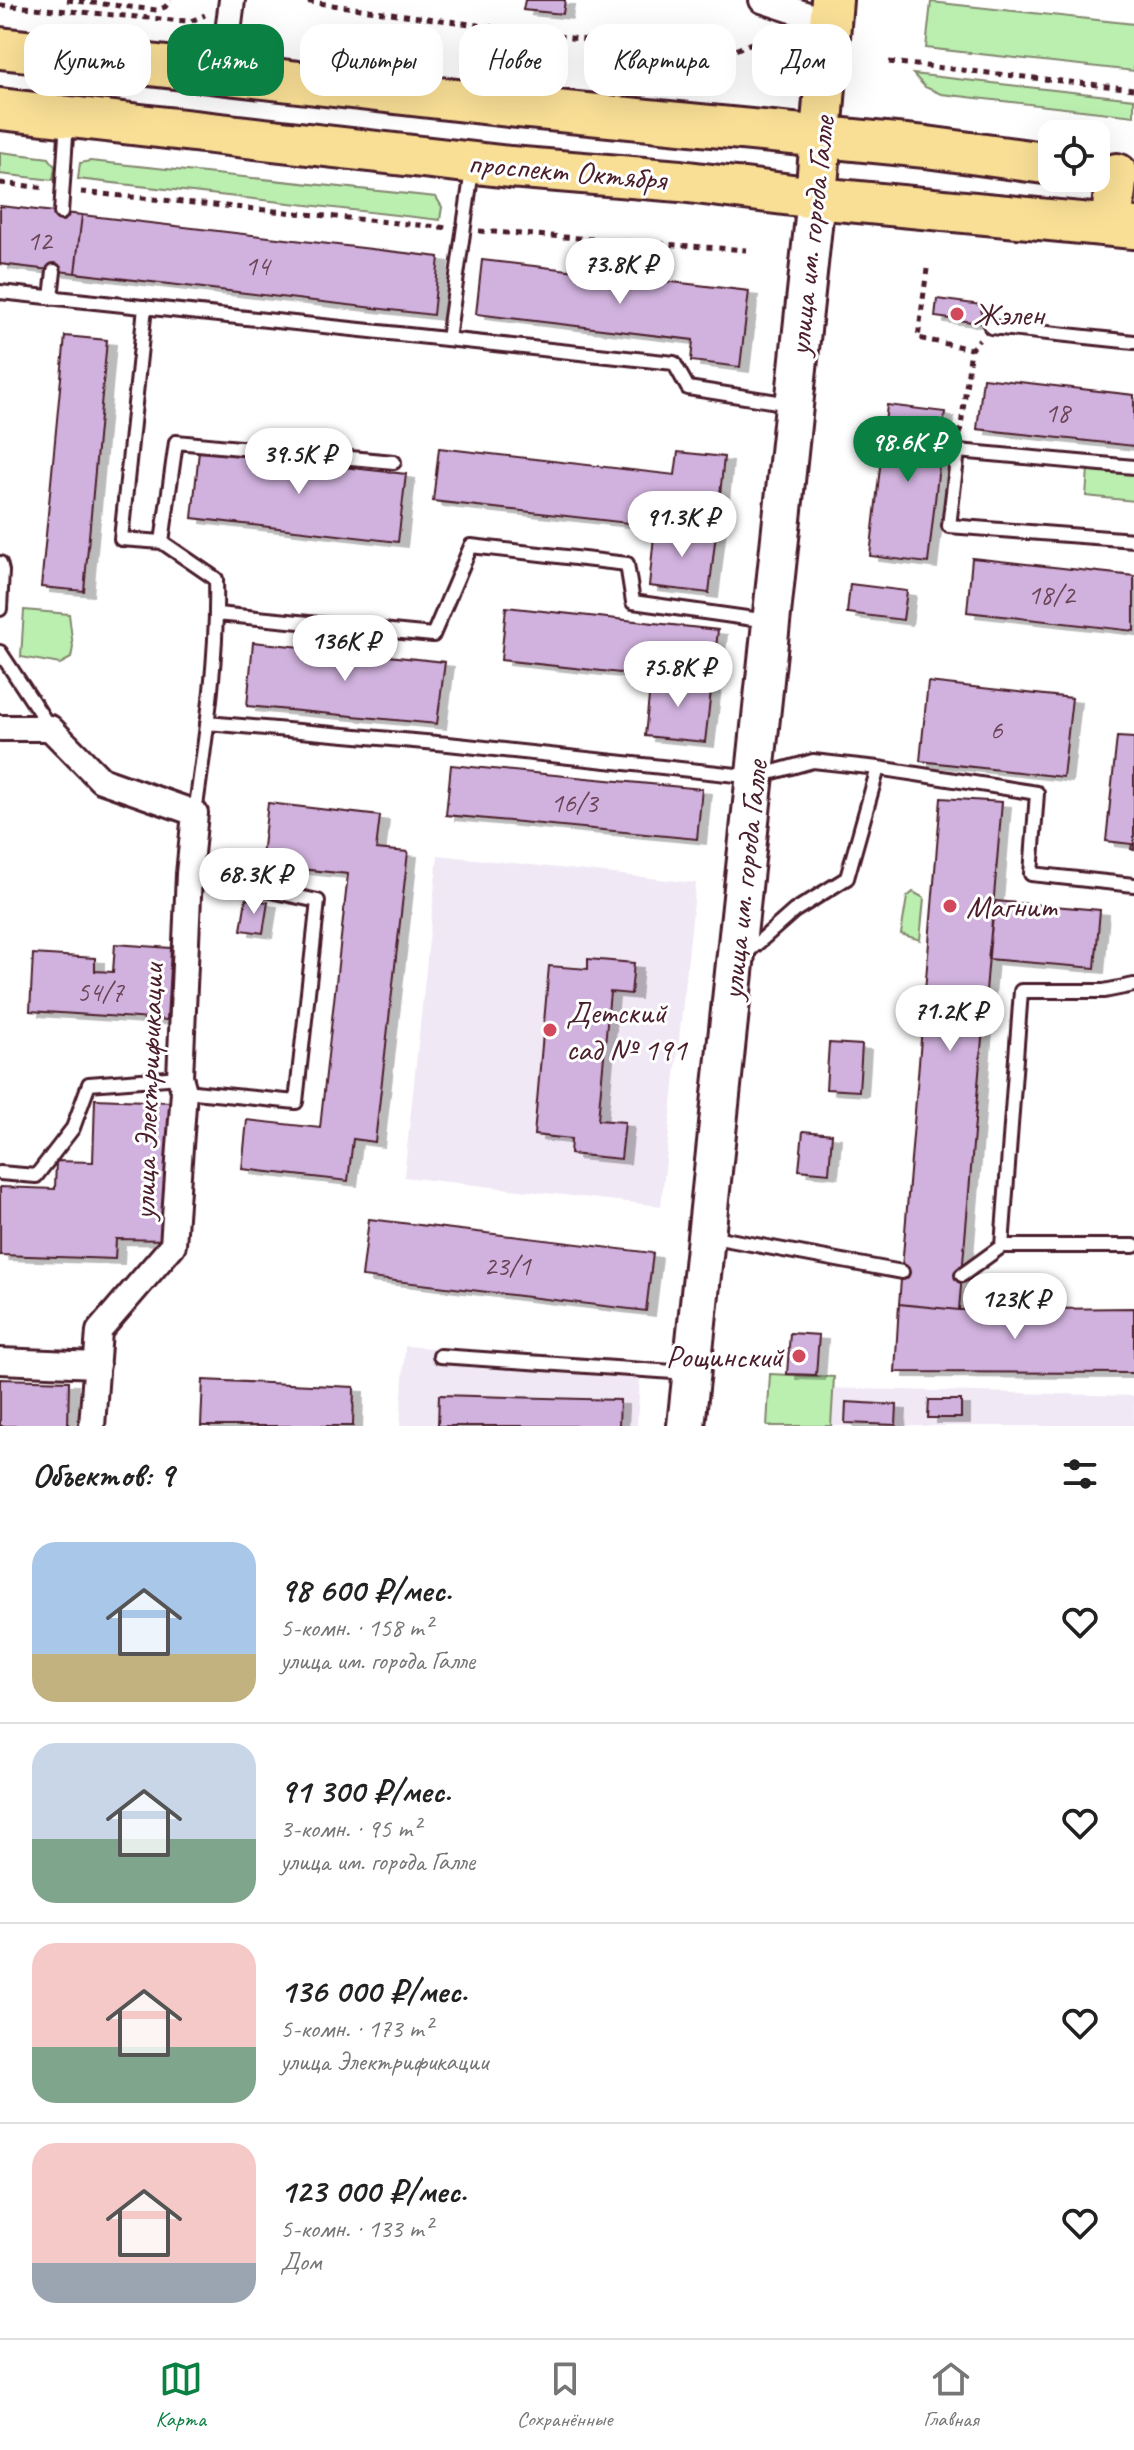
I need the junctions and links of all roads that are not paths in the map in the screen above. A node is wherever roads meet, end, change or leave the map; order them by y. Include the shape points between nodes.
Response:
1 (232, 0) edge
2 (762, 0) edge
3 (830, 11) edge
4 (229, 24) edge
5 (0, 48) edge
6 (167, 67) edge
7 (284, 80) edge
8 (517, 107) junction
9 (0, 109) edge
10 (68, 116) junction
11 (822, 137) junction
12 (1038, 162) edge
13 (492, 165) junction
14 (1116, 173) edge
15 (816, 198) junction
16 (61, 213) dead end
17 (1122, 226) edge
18 (54, 271) dead end
19 (0, 292) edge
20 (51, 298) junction
21 (145, 307) junction
22 (991, 327) dead end
23 (448, 339) junction
24 (1134, 342) edge
25 (794, 405) junction
26 (394, 462) dead end
27 (1134, 467) edge
28 (1134, 540) edge
29 (162, 542) junction
30 (0, 563) edge
31 (0, 609) edge
32 (217, 614) junction
33 (771, 621) junction
34 (0, 652) edge
35 (207, 723) junction
36 (0, 728) edge
37 (50, 728) junction
38 (878, 768) junction
39 (755, 777) junction
40 (195, 813) junction
41 (189, 874) junction
42 (1134, 885) edge
43 (735, 963) junction
44 (1134, 985) edge
45 (182, 1084) junction
46 (0, 1173) edge
47 (707, 1236) junction
48 (1002, 1246) junction
49 (1134, 1246) edge
50 (902, 1272) dead end
51 (962, 1275) dead end
52 (440, 1356) dead end
53 (0, 1361) edge
54 (97, 1365) junction
55 (692, 1373) junction
56 (92, 1426) edge
57 (686, 1426) edge

1 - 4 street
2 - 3 street
3 - 11 main road, улица им. города Галле
5 - 6 main road, проспект Октября
7 - 8 main road, проспект Октября
8 - 11 main road, проспект Октября
8 - 13 main road
9 - 10 main road, проспект Октября
10 - 13 main road, проспект Октября
10 - 16 lane
11 - 12 main road, проспект Октября
11 - 15 main road, улица им. города Галле
13 - 15 main road, проспект Октября
13 - 23 lane via 464,229
14 - 17 main road
15 - 17 main road, проспект Октября
15 - 25 main road, улица им. города Галле
18 - 20 lane
19 - 20 lane
20 - 21 lane
21 - 23 lane
21 - 29 lane via 121,539
22 - 24 lane
23 - 25 lane via 674,363 688,388
25 - 33 main road, улица им. города Галле
26 - 29 lane via 176,442
27 - 28 lane via 958,451 949,526
29 - 32 lane via 216,579
30 - 31 lane
32 - 33 lane via 433,635 471,546 627,564 633,602
32 - 35 lane
33 - 39 main road, улица им. города Галле
34 - 37 lane
35 - 39 lane
35 - 40 lane
36 - 37 street
37 - 40 street via 101,780
38 - 39 lane via 813,761
38 - 42 lane via 1037,793 1031,874
38 - 43 lane via 847,878 794,911
39 - 43 main road, улица им. города Галле
40 - 41 street, улица Электрификации
41 - 45 street, улица Электрификации
41 - 45 lane via 318,901 296,1102
43 - 47 main road, улица им. города Галле
44 - 48 lane via 1104,991 1021,991
45 - 46 lane via 89,1084 73,1128 36,1176
45 - 54 street, улица Электрификации via 173,1245 99,1331
47 - 50 lane
47 - 55 main road, улица им. города Галле
48 - 49 lane
48 - 51 lane
52 - 55 lane
53 - 54 street
54 - 56 street, улица Электрификации
55 - 57 main road, улица им. города Галле

